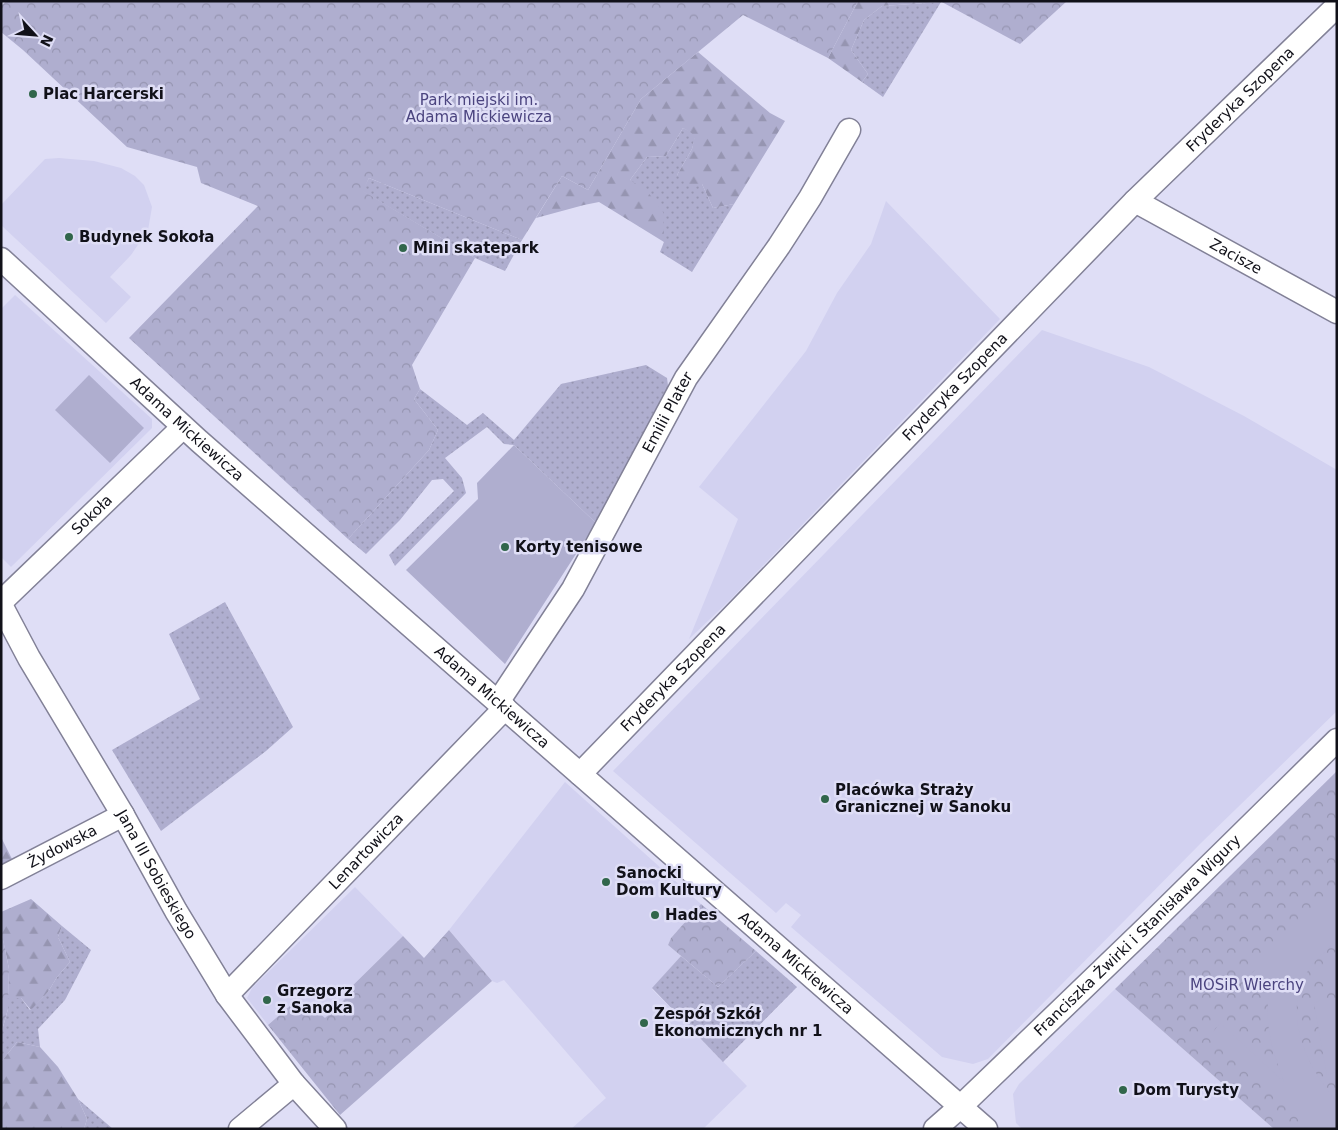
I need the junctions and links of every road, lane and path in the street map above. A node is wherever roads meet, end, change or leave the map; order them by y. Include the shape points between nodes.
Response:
1 (1337, 6) edge
2 (849, 130) dead end
3 (1135, 201) junction
4 (1, 259) edge
5 (1337, 312) edge
6 (183, 427) junction
7 (1, 603) edge
8 (501, 705) junction
9 (1337, 740) edge
10 (580, 774) junction
11 (123, 815) junction
12 (1, 878) edge
13 (227, 995) junction
14 (294, 1084) junction
15 (960, 1107) junction
16 (240, 1129) edge
17 (335, 1129) edge
18 (935, 1129) edge
19 (986, 1129) edge

1 - 3 street, Fryderyka Szopena
2 - 8 street, Emilii Plater via 779,246 686,378 573,589
3 - 5 street, Zacisze
3 - 10 street, Fryderyka Szopena
4 - 6 street, Adama Mickiewicza
6 - 7 street, Sokoła
6 - 8 street, Adama Mickiewicza
7 - 11 street, Jana III Sobieskiego via 29,658
8 - 10 street, Adama Mickiewicza
8 - 13 street, Lenartowicza
9 - 15 street, Franciszka Żwirki i Stanisława Wigury
10 - 15 street, Adama Mickiewicza
11 - 12 street, Żydowska
11 - 13 street, Jana III Sobieskiego
13 - 14 street, Jana III Sobieskiego
14 - 16 street
14 - 17 street, Jana III Sobieskiego
15 - 18 street, Franciszka Żwirki i Stanisława Wigury
15 - 19 street, Adama Mickiewicza

